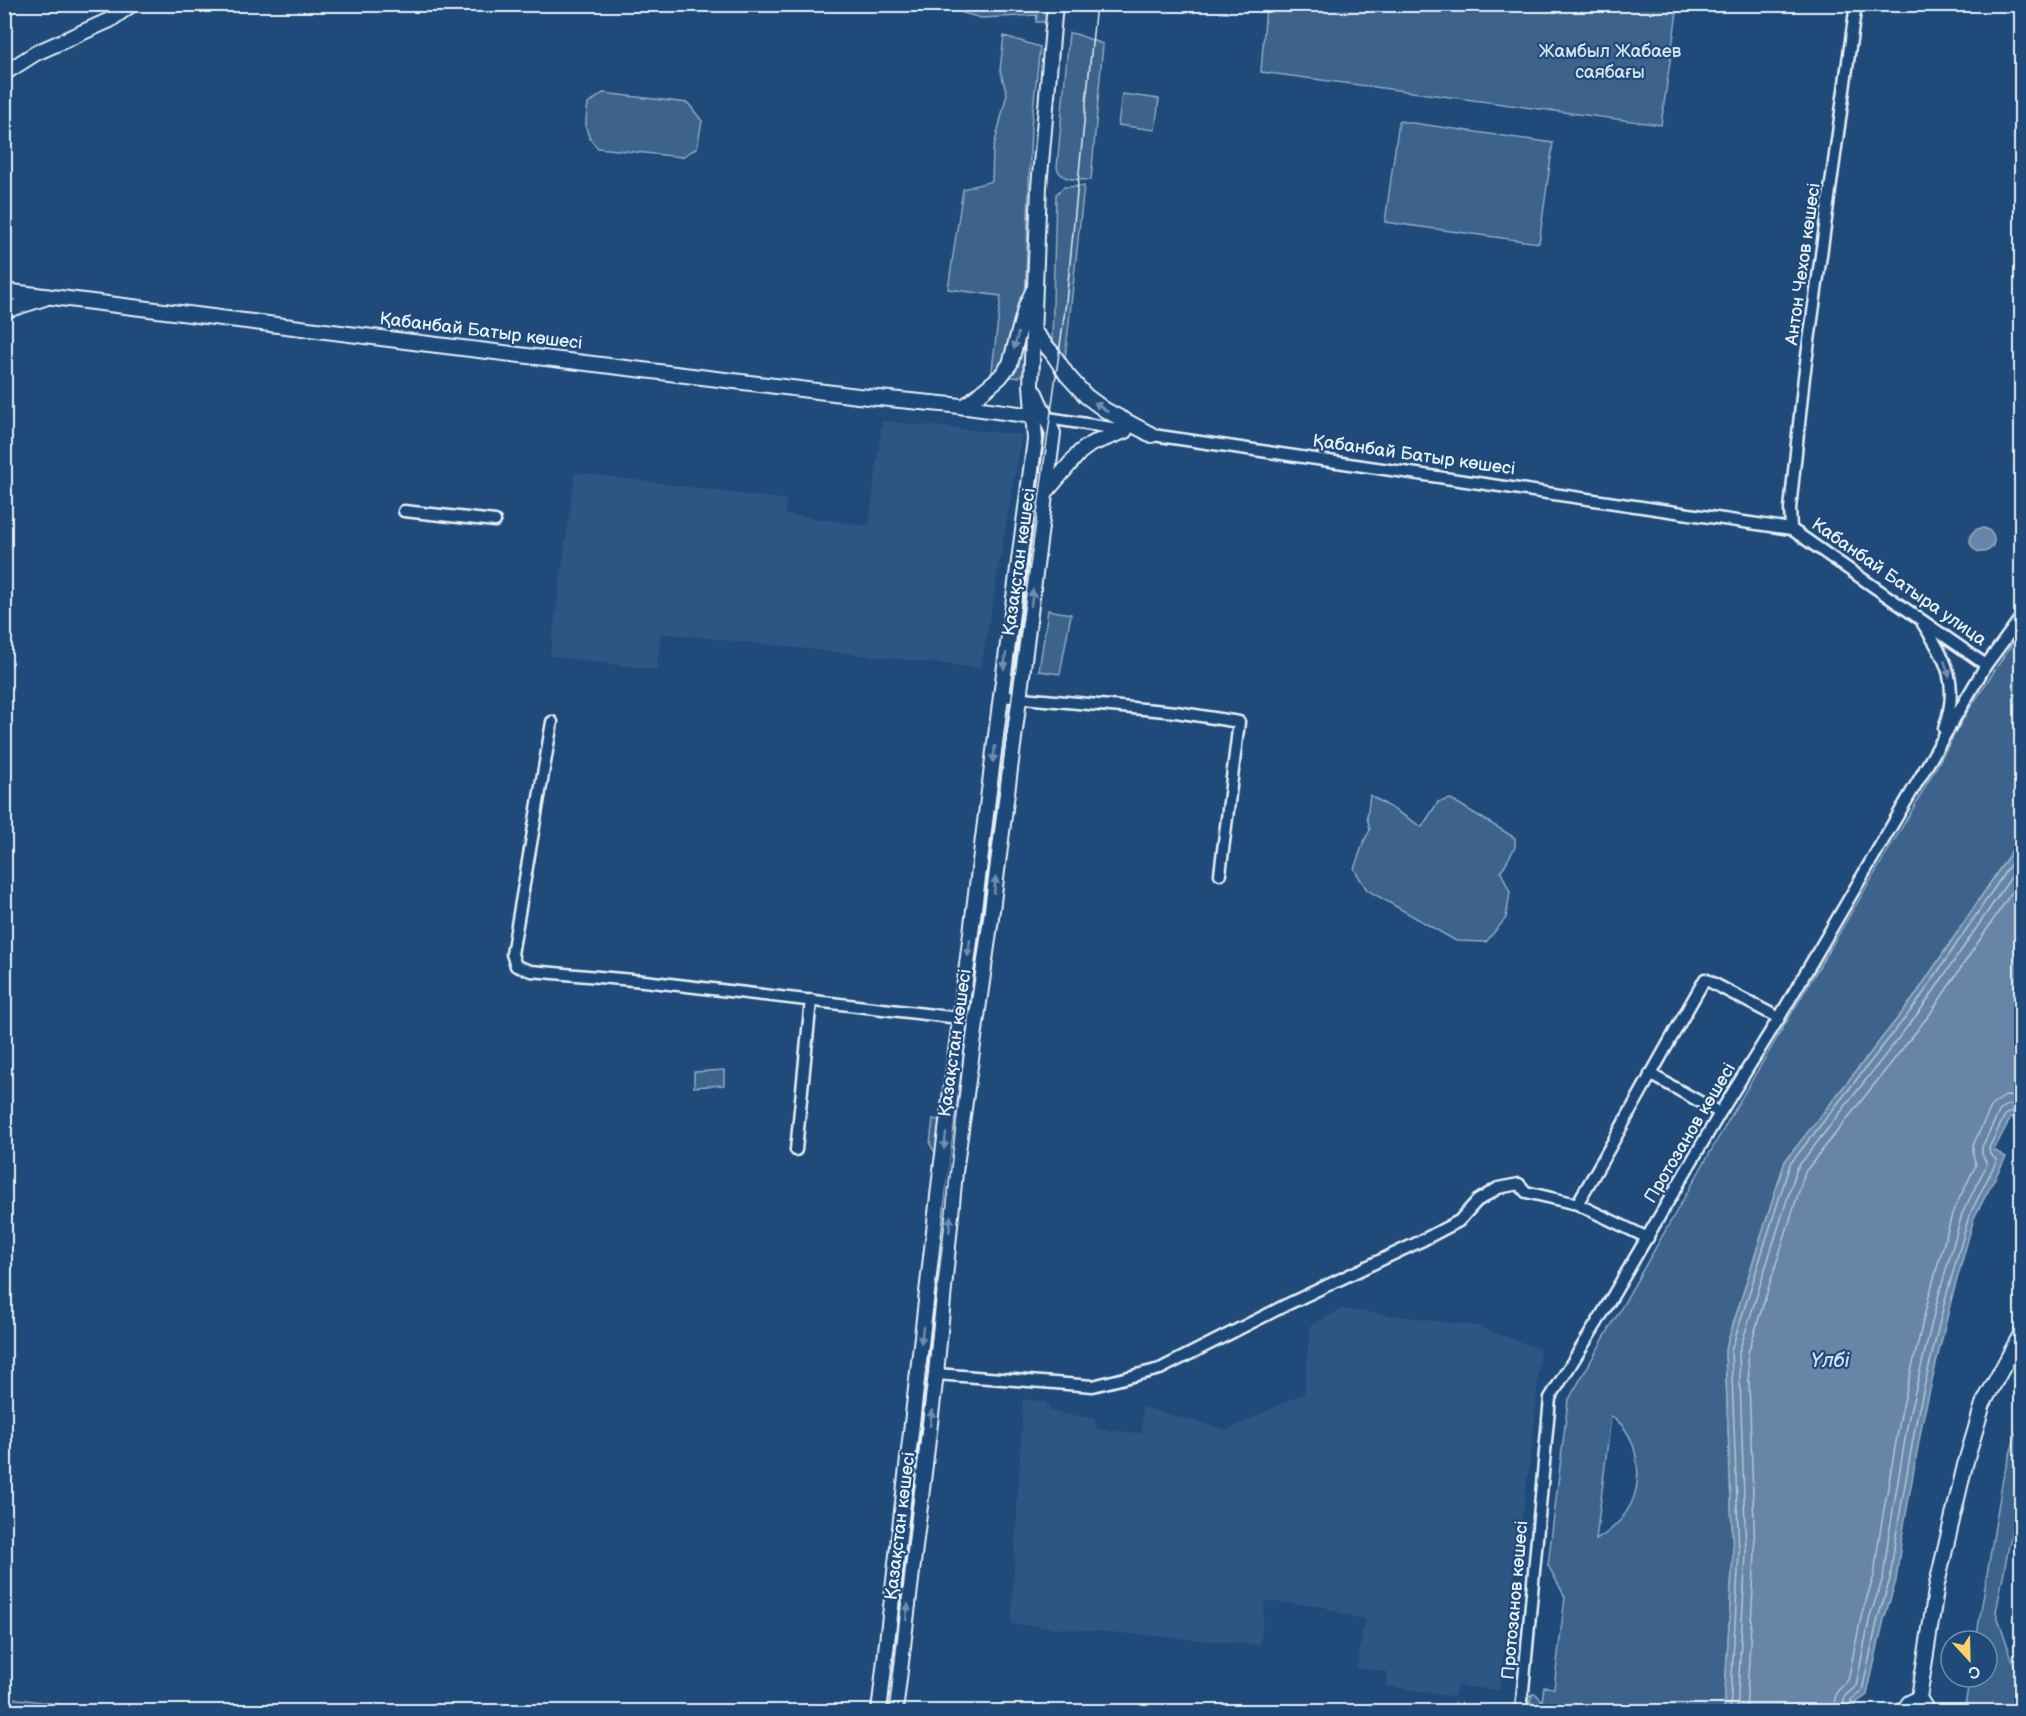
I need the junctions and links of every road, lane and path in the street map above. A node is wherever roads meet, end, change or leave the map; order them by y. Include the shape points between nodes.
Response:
1 (132, 4) edge
2 (1055, 4) edge
3 (1856, 4) edge
4 (4, 76) edge
5 (1035, 286) junction
6 (4, 291) edge
7 (48, 296) junction
8 (4, 311) edge
9 (1035, 332) junction
10 (958, 406) junction
11 (1040, 417) junction
12 (1125, 430) junction
13 (1152, 435) junction
14 (1046, 492) junction
15 (404, 511) dead end
16 (495, 521) dead end
17 (1791, 529) junction
18 (2022, 616) edge
19 (1919, 618) junction
20 (1986, 665) junction
21 (1001, 696) junction
22 (1018, 698) junction
23 (552, 722) dead end
24 (1940, 745) junction
25 (1220, 874) dead end
26 (973, 915) junction
27 (991, 918) junction
28 (812, 1000) junction
29 (960, 1018) junction
30 (1779, 1018) junction
31 (976, 1020) junction
32 (1650, 1074) junction
33 (1720, 1113) junction
34 (796, 1150) dead end
35 (1577, 1204) junction
36 (1648, 1238) junction
37 (2022, 1332) edge
38 (918, 1373) junction
39 (936, 1374) junction
40 (889, 1631) junction
41 (905, 1633) junction
42 (1919, 1698) junction
43 (879, 1712) edge
44 (895, 1712) edge
45 (1521, 1712) edge
46 (1903, 1712) edge
47 (1928, 1712) edge

1 - 4 main road via 110,20 36,53
2 - 5 main road, Қазақстан көшесі via 1039,187
3 - 17 street, Антон Чехов көшесі via 1804,377
5 - 9 main road, Қазақстан көшесі
5 -> 10 main road via 1006,372
6 - 7 main road, Қабанбай Батыр көшесі
7 - 8 main road
7 - 10 main road, Қабанбай Батыр көшесі
9 - 11 main road, Қазақстан көшесі via 1031,385
13 -> 9 main road via 1086,396
10 - 11 main road
11 - 12 street, Қабанбай Батыр көшесі
11 - 14 main road, Қазақстан көшесі via 1053,433
11 -> 21 main road, Қазақстан көшесі
12 - 13 street, Қабанбай Батыр көшесі
12 - 14 main road via 1080,452
13 - 17 street, Қабанбай Батыр көшесі
22 -> 14 main road, Қазақстан көшесі
15 - 16 street
17 - 19 street, Кабанбай Батыра улица
18 - 20 street, Протозанов көшесі
19 - 20 street, Кабанбай Батыра улица
19 -> 24 street via 1946,664 1952,686
20 - 24 street, Протозанов көшесі
21 - 22 street
21 -> 26 main road, Қазақстан көшесі
22 - 25 street via 1176,712 1239,722
27 -> 22 main road, Қазақстан көшесі
23 - 28 street via 512,954 516,966 531,971
24 - 30 street, Протозанов көшесі
26 - 27 main road
26 -> 29 main road, Қазақстан көшесі
27 - 31 main road, Қазақстан көшесі
28 - 29 street
28 - 34 street
29 - 31 street
29 -> 38 main road, Қазақстан көшесі
30 - 32 street via 1706,979
30 - 33 street, Протозанов көшесі
39 -> 31 main road, Қазақстан көшесі via 955,1172
32 - 33 street
32 - 35 street
33 - 36 street, Протозанов көшесі
35 - 36 street
35 - 39 street via 1526,1192 1519,1184 1498,1188 1477,1201 1459,1221 1160,1369 1093,1386
36 - 45 street, Протозанов көшесі via 1550,1398
37 - 42 main road via 1983,1404 1965,1466 1937,1584
38 - 39 main road
38 - 40 main road, Қазақстан көшесі
41 -> 39 main road, Қазақстан көшесі
40 - 41 main road
40 - 43 main road, Қазақстан көшесі
41 - 44 main road, Қазақстан көшесі
42 - 46 main road
42 - 47 main road

